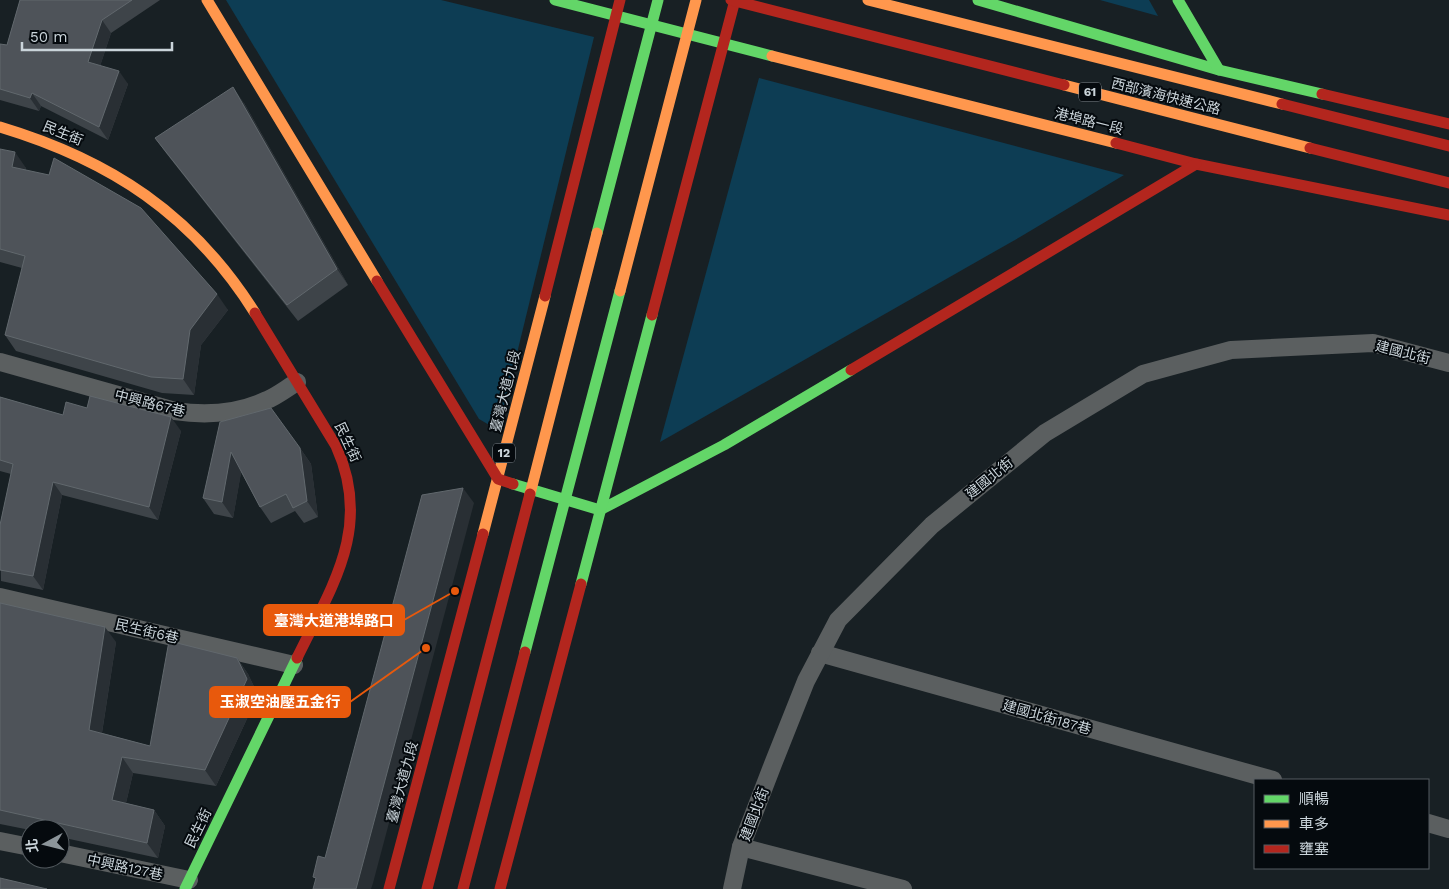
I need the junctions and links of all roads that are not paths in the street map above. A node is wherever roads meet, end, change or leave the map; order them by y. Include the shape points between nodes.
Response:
1 (207, 0) edge
2 (555, 0) edge
3 (620, 0) edge
4 (658, 0) edge
5 (696, 0) edge
6 (733, 0) edge
7 (868, 0) edge
8 (978, 0) edge
9 (1178, 0) edge
10 (616, 16) junction
11 (652, 25) junction
12 (688, 34) junction
13 (724, 43) junction
14 (1219, 70) junction
15 (1449, 124) edge
16 (0, 127) edge
17 (1449, 146) edge
18 (1196, 164) junction
19 (1449, 183) edge
20 (1449, 215) edge
21 (0, 362) edge
22 (1449, 363) edge
23 (297, 382) junction
24 (498, 479) junction
25 (532, 490) junction
26 (566, 500) junction
27 (600, 510) junction
28 (0, 597) edge
29 (820, 653) junction
30 (294, 665) junction
31 (1269, 779) edge
32 (1429, 824) edge
33 (1449, 829) edge
34 (0, 840) edge
35 (20, 845) edge
36 (741, 847) junction
37 (70, 856) edge
38 (187, 885) edge
39 (389, 889) edge
40 (427, 889) edge
41 (463, 889) edge
42 (500, 889) edge
43 (732, 889) edge
44 (903, 889) edge

1 - 24 main road
2 - 10 main road, 港埠路一段
3 - 10 main road, 12
4 - 11 main road
5 - 12 main road
6 - 13 main road
6 - 19 main road, 西部濱海快速公路 / 61, bridge
7 - 17 main road, 西部濱海快速公路
8 - 14 main road
9 - 14 main road
10 - 11 main road, 港埠路一段
10 - 24 main road, 臺灣大道九段 / 12
11 - 12 main road, 港埠路一段
11 - 25 main road
12 - 13 main road, 港埠路一段
12 - 26 main road
13 - 18 main road, 港埠路一段
13 - 27 main road
14 - 15 main road
16 - 23 main road, 民生街 via 39,139 95,163 122,178 190,231 244,294
18 - 20 main road, 港埠路一段
18 - 27 main road via 724,445
21 - 23 street, 中興路67巷 via 194,414 242,409 267,400
22 - 29 street, 建國北街 via 1373,343 1231,350 1143,374 1045,433 932,525 838,620
23 - 30 main road, 民生街 via 337,447 349,485 352,522 340,570
24 - 25 main road
24 - 39 main road, 臺灣大道九段 / 12
25 - 26 main road
25 - 40 main road
26 - 27 main road
26 - 41 main road
27 - 42 main road
28 - 30 street, 民生街6巷
29 - 31 street, 建國北街187巷
29 - 36 street, 建國北街
30 - 38 main road, 民生街
32 - 33 street
34 - 35 street
36 - 43 street, 建國北街
36 - 44 street
37 - 38 street, 中興路127巷

